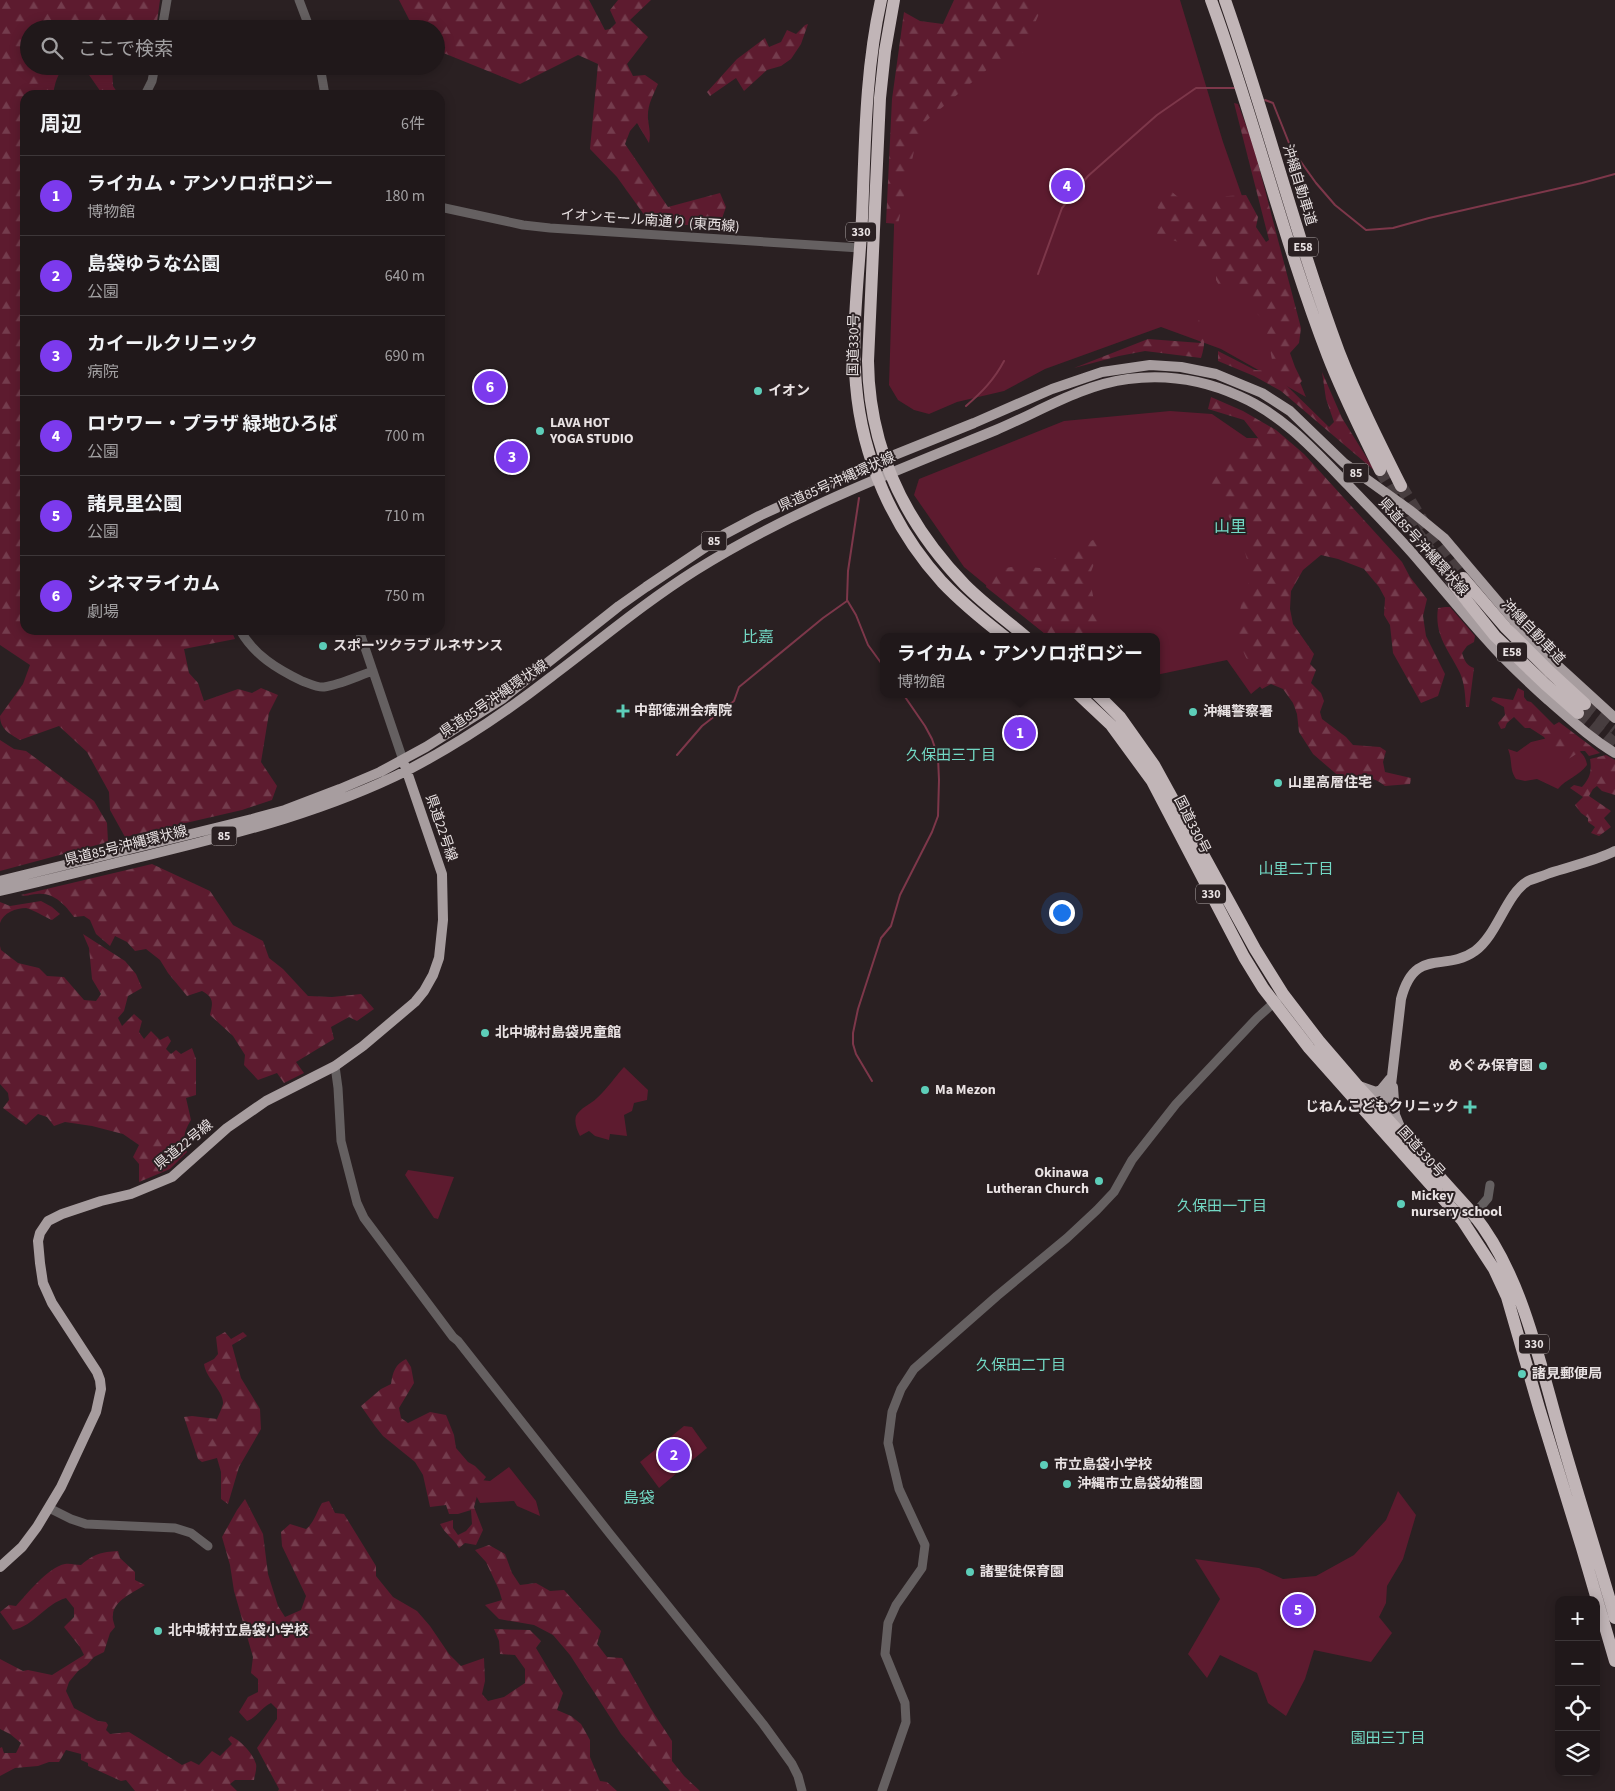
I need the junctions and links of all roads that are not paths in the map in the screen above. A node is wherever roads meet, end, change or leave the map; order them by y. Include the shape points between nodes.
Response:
1 (167, 0) edge
2 (299, 0) edge
3 (881, 0) edge
4 (894, 0) edge
5 (1211, 0) edge
6 (1225, 0) edge
7 (164, 20) edge
8 (307, 20) edge
9 (153, 75) edge
10 (322, 75) edge
11 (148, 90) edge
12 (324, 90) edge
13 (445, 208) edge
14 (860, 248) junction
15 (885, 459) junction
16 (872, 464) junction
17 (1380, 470) tunnel mouth
18 (890, 472) junction
19 (877, 478) junction
20 (1401, 486) tunnel mouth
21 (1459, 582) tunnel mouth
22 (1000, 633) edge
23 (1021, 633) edge
24 (243, 635) edge
25 (361, 635) edge
26 (372, 671) junction
27 (1082, 698) edge
28 (1101, 698) edge
29 (1581, 709) tunnel mouth
30 (1615, 718) edge
31 (1615, 753) edge
32 (403, 760) junction
33 (406, 771) junction
34 (377, 779) junction
35 (1615, 851) edge
36 (8, 883) edge
37 (0, 891) edge
38 (1278, 998) junction
39 (334, 1066) junction
40 (1393, 1074) junction
41 (1356, 1084) junction
42 (1374, 1113) junction
43 (1405, 1138) junction
44 (1490, 1185) dead end
45 (1469, 1220) junction
46 (49, 1508) junction
47 (208, 1546) dead end
48 (0, 1568) edge
49 (1615, 1618) edge
50 (1615, 1659) edge
51 (802, 1791) edge
52 (882, 1791) edge

1 - 7 street
2 - 8 street
3 - 14 highway, 国道330号 / 330 via 867,99
4 - 15 highway, 国道330号 / 330 via 880,98 868,361 872,413
5 - 17 highway, 沖縄自動車道 / E58 via 1328,358
6 - 20 highway, 沖縄自動車道 / E58 via 1297,230 1340,353 1366,417
9 - 11 street
10 - 12 street
13 - 14 street, イオンモール南通り (東西線) via 550,228
14 - 16 highway, 国道330号 / 330 via 856,385
15 - 16 main road, 県道85号沖縄環状線 / 85
15 - 18 highway, 国道330号 / 330
15 - 30 main road, 県道85号沖縄環状線 / 85 via 1052,389 1109,371 1164,365 1196,369 1234,380 1285,407 1350,468 1444,538 1522,630
16 - 19 highway, 国道330号 / 330
16 - 32 main road, 県道85号沖縄環状線 / 85 via 725,534 624,602 502,699
18 - 19 main road, 県道85号沖縄環状線 / 85
18 - 23 highway, 国道330号 / 330 via 914,521 939,556 966,586
18 - 31 main road, 県道85号沖縄環状線 / 85 via 1112,382 1173,378 1232,393 1274,415 1301,438 1403,543 1504,658 1580,728
19 - 22 highway, 国道330号 / 330 via 902,528 929,567 958,598
19 - 33 main road, 県道85号沖縄環状線 / 85 via 780,522 695,571 634,612 510,708
21 - 29 highway, 沖縄自動車道 / E58 via 1495,636 1545,684
24 - 26 street via 275,667 323,688
25 - 26 street
26 - 32 street
27 - 38 highway, 国道330号 / 330 via 1111,725 1152,781 1244,958
28 - 38 highway, 国道330号 / 330 via 1134,734 1158,771 1255,949
32 - 33 main road, 県道22号線
32 - 34 main road, 県道85号沖縄環状線 / 85
33 - 34 main road, 県道85号沖縄環状線 / 85
33 - 39 main road, 県道22号線 via 442,874 443,920 439,958 433,975 415,1002
34 - 36 main road, 県道85号沖縄環状線 / 85 via 279,811 64,871
35 - 40 main road via 1527,882 1476,951 1457,959 1427,964 1413,973 1400,999
36 - 37 main road, 県道85号沖縄環状線 / 85
38 - 41 highway, 国道330号 / 330
38 - 42 highway, 国道330号 / 330 via 1309,1048
38 - 52 street via 1176,1104 1132,1160 1114,1192 1097,1210 914,1369 900,1389 892,1412 888,1443 899,1489 925,1545 922,1568 896,1605 888,1623 885,1654 904,1703 906,1722
39 - 46 main road, 県道22号線 via 266,1101 227,1128 172,1177 131,1194 62,1214 48,1221 40,1233 38,1247 44,1282 52,1303 93,1364 101,1389 88,1432
39 - 51 street via 341,1141 352,1188 364,1218 453,1337 763,1724 792,1764
40 - 41 main road via 1388,1084 1376,1092
40 - 42 main road via 1388,1094
40 - 43 main road via 1396,1114
41 - 42 highway, 国道330号 / 330
42 - 43 highway, 国道330号 / 330
42 - 45 highway, 国道330号 / 330
43 - 45 highway, 国道330号 / 330
44 - 45 street via 1488,1198
45 - 49 highway, 国道330号 / 330 via 1487,1232 1508,1268 1518,1294
45 - 50 highway, 国道330号 / 330 via 1507,1297
46 - 47 street via 86,1524 175,1528 191,1533
46 - 48 main road, 県道22号線 via 22,1547

